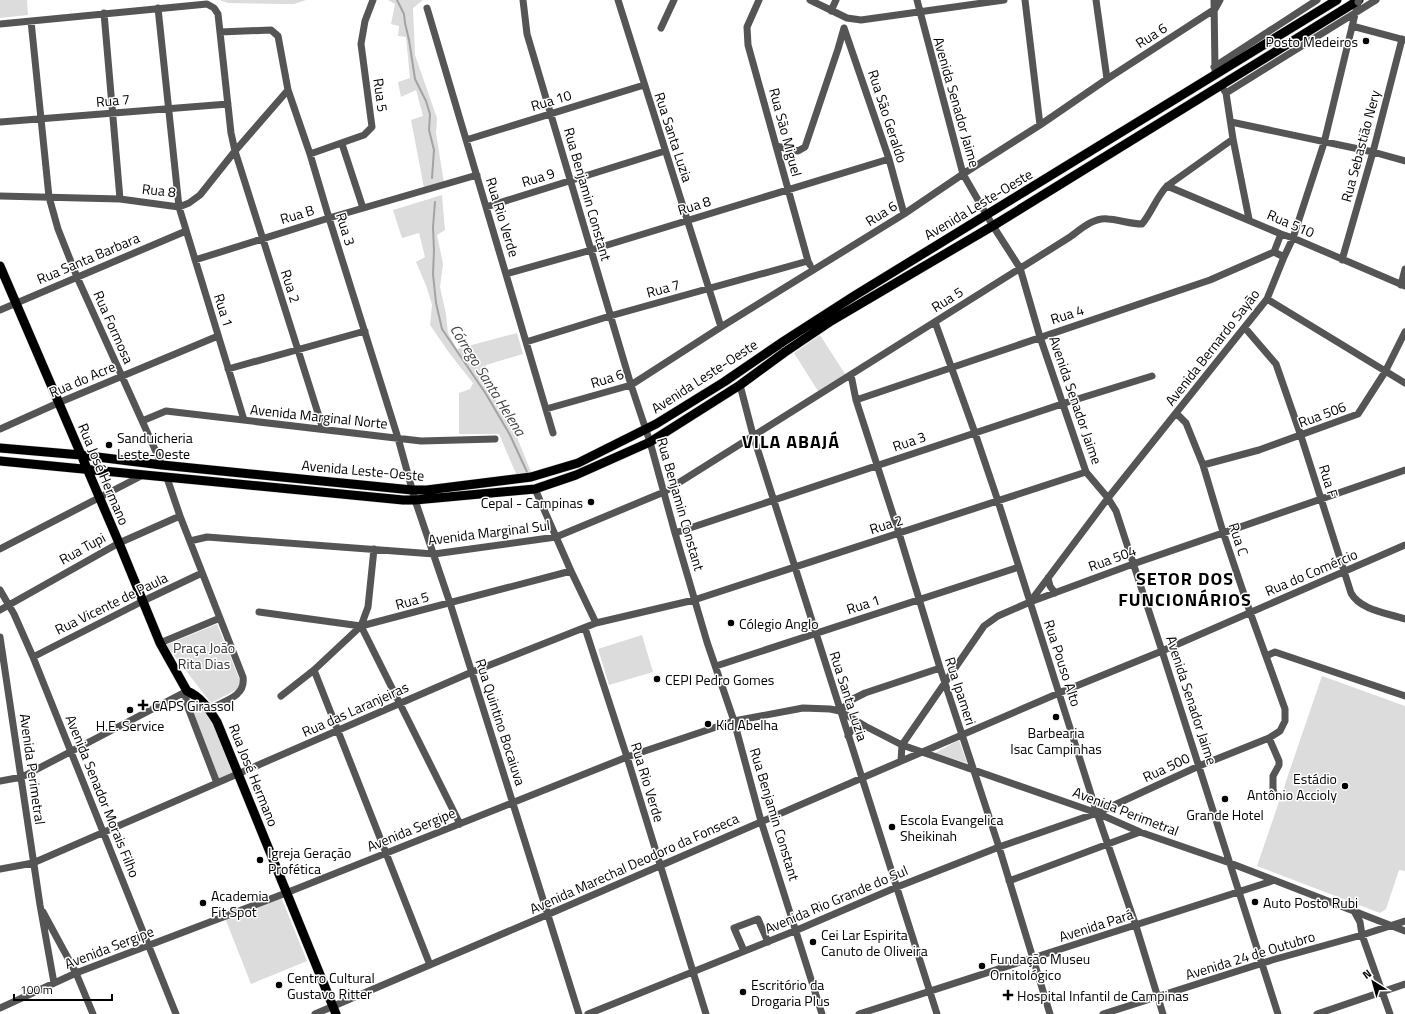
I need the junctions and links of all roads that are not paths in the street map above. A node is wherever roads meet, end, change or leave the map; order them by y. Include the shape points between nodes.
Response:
1 (373, 0) edge
2 (523, 0) edge
3 (618, 0) edge
4 (674, 0) edge
5 (759, 0) edge
6 (810, 0) edge
7 (836, 0) edge
8 (917, 0) edge
9 (1004, 0) edge
10 (1025, 0) edge
11 (1096, 0) edge
12 (1214, 0) edge
13 (1220, 0) edge
14 (1317, 0) edge
15 (1337, 0) edge
16 (1376, 0) edge
17 (1359, 1) edge
18 (1307, 3) edge
19 (158, 8) junction
20 (427, 8) dead end
21 (1215, 9) junction
22 (831, 11) junction
23 (919, 11) junction
24 (104, 13) junction
25 (1356, 13) junction
26 (847, 18) junction
27 (31, 21) junction
28 (0, 24) edge
29 (1352, 26) junction
30 (661, 28) dead end
31 (844, 28) junction
32 (220, 32) junction
33 (1403, 39) edge
34 (1215, 71) junction
35 (1107, 79) junction
36 (644, 85) junction
37 (288, 90) junction
38 (1223, 90) junction
39 (228, 104) junction
40 (168, 109) junction
41 (113, 113) junction
42 (551, 113) junction
43 (41, 119) junction
44 (0, 122) edge
45 (1231, 122) junction
46 (1040, 125) junction
47 (1233, 139) junction
48 (466, 140) junction
49 (1324, 142) junction
50 (342, 144) junction
51 (776, 146) junction
52 (235, 151) junction
53 (665, 151) junction
54 (1373, 152) junction
55 (310, 154) junction
56 (889, 159) junction
57 (1405, 161) edge
58 (963, 174) junction
59 (477, 175) junction
60 (570, 181) junction
61 (1166, 186) junction
62 (788, 190) junction
63 (0, 196) edge
64 (49, 197) junction
65 (120, 199) junction
66 (179, 207) junction
67 (486, 207) junction
68 (363, 208) junction
69 (904, 214) junction
70 (987, 215) junction
71 (329, 218) junction
72 (1249, 219) junction
73 (687, 221) junction
74 (993, 226) junction
75 (186, 231) junction
76 (1281, 234) junction
77 (1293, 238) junction
78 (262, 239) junction
79 (591, 250) junction
80 (1274, 252) junction
81 (1284, 257) junction
82 (195, 260) junction
83 (1342, 260) junction
84 (808, 261) junction
85 (0, 266) edge
86 (1020, 268) junction
87 (1405, 269) edge
88 (813, 270) junction
89 (506, 274) junction
90 (77, 277) junction
91 (1403, 286) edge
92 (709, 288) junction
93 (1268, 299) junction
94 (15, 303) junction
95 (0, 310) edge
96 (610, 316) junction
97 (935, 322) junction
98 (721, 327) junction
99 (1245, 328) junction
100 (365, 332) junction
101 (1405, 332) edge
102 (218, 336) junction
103 (1040, 337) junction
104 (526, 342) junction
105 (298, 350) junction
106 (951, 368) junction
107 (228, 369) junction
108 (1385, 372) junction
109 (851, 375) junction
110 (122, 376) junction
111 (1152, 376) dead end
112 (1405, 383) edge
113 (631, 385) junction
114 (740, 385) junction
115 (856, 400) junction
116 (58, 403) junction
117 (1062, 404) junction
118 (546, 409) junction
119 (1177, 414) junction
120 (244, 420) junction
121 (142, 421) junction
122 (323, 429) junction
123 (0, 430) edge
124 (646, 430) junction
125 (553, 433) dead end
126 (975, 433) junction
127 (753, 435) junction
128 (1301, 436) junction
129 (398, 438) junction
130 (495, 439) dead end
131 (650, 442) junction
132 (0, 448) edge
133 (81, 455) junction
134 (0, 461) edge
135 (162, 465) junction
136 (1203, 465) junction
137 (877, 466) junction
138 (88, 470) junction
139 (1405, 470) edge
140 (1086, 472) junction
141 (143, 475) junction
142 (167, 478) junction
143 (535, 489) junction
144 (412, 490) junction
145 (664, 492) junction
146 (100, 498) junction
147 (1108, 498) junction
148 (1321, 499) junction
149 (415, 500) junction
150 (774, 500) junction
151 (998, 501) junction
152 (180, 516) junction
153 (1223, 532) junction
154 (675, 533) junction
155 (899, 533) junction
156 (556, 537) junction
157 (190, 541) junction
158 (119, 543) junction
159 (1405, 546) edge
160 (0, 549) edge
161 (374, 549) junction
162 (434, 554) junction
163 (1133, 564) junction
164 (795, 567) junction
165 (1018, 567) junction
166 (571, 571) junction
167 (1344, 572) junction
168 (202, 573) junction
169 (1048, 578) junction
170 (0, 590) edge
171 (1056, 593) junction
172 (694, 600) junction
173 (920, 600) junction
174 (142, 601) junction
175 (1030, 602) junction
176 (450, 603) junction
177 (9, 604) junction
178 (0, 610) edge
179 (259, 612) dead end
180 (1250, 612) junction
181 (220, 618) junction
182 (1405, 619) edge
183 (596, 623) junction
184 (361, 626) junction
185 (585, 628) junction
186 (816, 633) junction
187 (0, 637) edge
188 (160, 643) junction
189 (1162, 651) junction
190 (1266, 656) junction
191 (33, 657) junction
192 (716, 666) junction
193 (2, 668) edge
194 (940, 668) junction
195 (314, 670) junction
196 (472, 672) junction
197 (945, 684) junction
198 (187, 691) junction
199 (1059, 693) junction
200 (281, 696) dead end
201 (1405, 696) edge
202 (399, 703) junction
203 (209, 708) junction
204 (840, 711) junction
205 (734, 721) junction
206 (1285, 721) joint
207 (865, 726) junction
208 (339, 730) junction
209 (963, 735) junction
210 (848, 736) junction
211 (1269, 738) junction
212 (902, 745) junction
213 (71, 752) junction
214 (921, 752) junction
215 (627, 757) junction
216 (901, 761) junction
217 (1199, 766) junction
218 (973, 770) junction
219 (238, 774) junction
220 (22, 777) junction
221 (862, 778) junction
222 (0, 781) edge
223 (216, 783) junction
224 (1275, 797) dead end
225 (513, 802) junction
226 (1097, 813) junction
227 (762, 821) junction
228 (460, 824) junction
229 (1140, 832) junction
230 (104, 833) junction
231 (1108, 844) junction
232 (999, 847) junction
233 (387, 853) junction
234 (34, 863) junction
235 (1230, 863) junction
236 (660, 865) junction
237 (0, 868) edge
238 (1009, 881) junction
239 (1272, 881) junction
240 (897, 887) junction
241 (1239, 892) junction
242 (286, 893) junction
243 (40, 905) junction
244 (1354, 911) junction
245 (549, 914) junction
246 (1405, 921) edge
247 (1136, 926) junction
248 (1390, 926) junction
249 (796, 930) junction
250 (1405, 931) edge
251 (1362, 935) junction
252 (768, 942) junction
253 (149, 945) junction
254 (744, 951) junction
255 (1033, 959) junction
256 (1262, 964) junction
257 (430, 965) junction
258 (693, 972) junction
259 (76, 973) junction
260 (54, 983) junction
261 (1405, 984) edge
262 (929, 992) junction
263 (1383, 992) junction
264 (1157, 997) junction
265 (0, 1008) edge
266 (334, 1010) edge
267 (3, 1014) edge
268 (93, 1014) edge
269 (176, 1014) edge
270 (316, 1014) edge
271 (579, 1014) edge
272 (588, 1014) edge
273 (706, 1014) edge
274 (822, 1014) edge
275 (859, 1014) edge
276 (937, 1014) edge
277 (1050, 1014) edge
278 (1103, 1014) edge
279 (1164, 1014) edge
280 (1278, 1014) edge
281 (1318, 1014) edge
282 (1390, 1014) edge

1 - 50 street, Rua 5 via 365,21 361,44 372,127 364,135
2 - 42 street, Rua Benjamin Constant via 527,34
3 - 36 street, Rua Santa Luzia
4 - 30 street
5 - 51 street, Rua São Miguel via 747,27 748,45
6 - 22 street
7 - 22 street
8 - 23 street, Avenida Senador Jaime
9 - 23 street
10 - 46 street
11 - 35 street
12 - 21 street
13 - 21 street
14 - 18 street
15 - 34 main road, Avenida Leste-Oeste
16 - 25 street, Avenida Leste-Oeste
17 - 25 street, Avenida Bernardo Sayão
17 - 38 main road, Avenida Leste-Oeste
18 - 34 street
19 - 24 street
19 - 32 street via 206,4 214,8 218,14
19 - 40 street
20 - 48 street, Rua Rio Verde
21 - 34 street
21 - 35 street, Rua 6
22 - 26 street
23 - 26 street via 861,20
23 - 58 street, Avenida Senador Jaime
24 - 27 street
24 - 41 street
25 - 29 street, Avenida Bernardo Sayão
25 - 38 street, Avenida Leste-Oeste
26 - 31 street
27 - 28 street
27 - 43 street
29 - 33 street
29 - 49 street, Avenida Bernardo Sayão
31 - 51 street via 805,147 798,151
31 - 56 street, Rua São Geraldo
32 - 37 street, Rua 3 via 270,30 278,36
32 - 39 street
33 - 54 street, Rua Sebastião Nery
34 - 70 main road, Avenida Leste-Oeste
35 - 46 street, Rua 6
36 - 42 street, Rua 10
36 - 53 street, Rua Santa Luzia
37 - 52 street, Rua 8
37 - 55 street, Rua 3
38 - 45 street
38 - 74 main road, Avenida Leste-Oeste
39 - 40 street, Rua 7
39 - 52 street
40 - 41 street, Rua 7
40 - 66 street
41 - 43 street, Rua 7
41 - 65 street
42 - 48 street, Rua 10
42 - 60 street, Rua Benjamin Constant
43 - 44 street, Rua 7
43 - 64 street
45 - 47 street
45 - 49 street
46 - 58 street, Rua 6
47 - 61 street, Rua 5
47 - 72 street
48 - 59 street, Rua Rio Verde
49 - 54 street
49 - 77 street, Avenida Bernardo Sayão
50 - 55 street, Rua 5
50 - 68 street
51 - 62 street, Rua São Miguel
52 - 66 street, Rua 8 via 200,195
52 - 78 street, Rua 2
53 - 60 street, Rua 9
53 - 73 street, Rua Santa Luzia
54 - 57 street
54 - 83 street, Rua Sebastião Nery
55 - 71 street, Rua 3
56 - 62 street, Rua 8
56 - 69 street, Rua São Geraldo
58 - 69 street, Rua 6
58 - 70 street, Avenida Senador Jaime
59 - 67 street, Rua Rio Verde
59 - 68 street, Rua B
60 - 67 street, Rua 9
60 - 79 street, Rua Benjamin Constant
61 - 72 street, Rua 510
61 - 86 street, Rua 5 via 1142,224 1106,218 1090,222
62 - 73 street, Rua 8
62 - 84 street, Rua São Miguel
63 - 64 street, Rua 8
64 - 65 street, Rua 8
64 - 90 street, Rua Formosa via 58,229
65 - 66 street, Rua 8
66 - 75 street, Rua 1
67 - 89 street, Rua Rio Verde
68 - 71 street, Rua B
69 - 88 street, Rua 6
70 - 74 street, Avenida Senador Jaime
70 - 124 main road, Avenida Leste-Oeste via 854,296
71 - 78 street, Rua B
71 - 100 street, Rua 3
72 - 76 street, Rua 510
73 - 79 street, Rua 8
73 - 92 street, Rua Santa Luzia
74 - 86 street, Avenida Senador Jaime
74 - 114 main road, Avenida Leste-Oeste via 831,321
75 - 82 street, Rua 1
75 - 90 street, Rua Santa Barbara
76 - 77 street, Rua 510
76 - 80 street
77 - 81 street, Avenida Bernardo Sayão
77 - 83 street, Rua 510
78 - 82 street, Rua B
78 - 105 street, Rua 2
79 - 89 street, Rua 8
79 - 96 street, Rua Benjamin Constant
80 - 81 street
80 - 103 street, Rua 4 via 1210,280
81 - 93 street, Avenida Bernardo Sayão
82 - 102 street, Rua 1
83 - 91 street, Rua 510
84 - 88 street, Rua São Miguel
84 - 92 street, Rua 7
85 - 94 main road, Rua José Hermano
86 - 97 street, Rua 5
86 - 103 street, Avenida Senador Jaime
87 - 91 street
88 - 98 street, Rua 6
89 - 104 street, Rua Rio Verde
90 - 94 street, Rua Santa Barbara
90 - 110 street, Rua Formosa
92 - 96 street, Rua 7
92 - 98 street, Rua Santa Luzia
93 - 99 street, Avenida Bernardo Sayão
93 - 108 street
94 - 95 street, Rua Santa Barbara
94 - 116 main road, Rua José Hermano
96 - 104 street, Rua 7
96 - 113 street, Rua Benjamin Constant
97 - 106 street, Rua Pouso Alto
97 - 109 street, Rua 5
98 - 113 street, Rua 6
99 - 119 street, Avenida Bernardo Sayão
99 - 128 street, Rua F via 1276,364
100 - 105 street
100 - 129 street, Rua 3
101 - 108 street, Rua 506
102 - 107 street, Rua 1
102 - 110 street, Rua do Acre
103 - 106 street, Rua 4
103 - 117 street, Avenida Senador Jaime
104 - 118 street, Rua Rio Verde
105 - 107 street
105 - 122 street, Rua 2
106 - 115 street, Rua 4
106 - 126 street, Rua Pouso Alto
107 - 120 street, Rua 1
108 - 112 street
108 - 128 street, Rua 506 via 1358,414
109 - 115 street, Rua Ipameri
109 - 127 street, Rua 5
110 - 116 street, Rua do Acre
110 - 121 street, Rua Formosa
111 - 117 street, Rua 3
113 - 118 street, Rua 6
113 - 124 street, Rua Benjamin Constant
114 - 127 street, Rua Santa Luzia
114 - 131 main road, Avenida Leste-Oeste
115 - 137 street, Rua Ipameri
116 - 123 street, Rua do Acre
116 - 133 main road, Rua José Hermano
117 - 126 street, Rua 3
117 - 140 street, Avenida Senador Jaime
118 - 125 street, Rua Rio Verde
119 - 136 street, Rua C via 1186,423
119 - 147 street, Avenida Bernardo Sayão
120 - 121 street, Avenida Marginal Norte via 166,412
120 - 122 street, Avenida Marginal Norte
121 - 135 street, Rua Formosa
122 - 129 street, Avenida Marginal Norte
124 - 131 street, Rua Benjamin Constant
124 - 144 main road, Avenida Leste-Oeste via 578,463 531,477
126 - 137 street, Rua 3
126 - 151 street, Rua Pouso Alto
127 - 145 street, Rua 5
127 - 150 street, Rua Santa Luzia
128 - 136 street, Rua 506
128 - 148 street, Rua F
129 - 130 street, Avenida Marginal Norte
129 - 144 street, Rua Quintino Bocaiuva
131 - 143 main road, Avenida Leste-Oeste via 576,476
131 - 145 street, Rua Benjamin Constant
132 - 133 main road, Avenida Leste-Oeste
133 - 135 main road, Avenida Leste-Oeste
133 - 138 main road, Rua José Hermano
134 - 138 main road, Avenida Leste-Oeste
135 - 144 main road, Avenida Leste-Oeste
136 - 153 street, Rua C
137 - 150 street, Rua 3
137 - 155 street, Rua Ipameri
138 - 141 main road, Avenida Leste-Oeste
138 - 146 main road, Rua José Hermano
139 - 148 street, Rua 504
140 - 147 street, Avenida Senador Jaime
140 - 151 street, Rua 2
141 - 142 main road, Avenida Leste-Oeste
141 - 146 street
142 - 149 main road, Avenida Leste-Oeste
142 - 152 street
143 - 149 main road, Avenida Leste-Oeste
143 - 156 street
144 - 149 street, Rua Quintino Bocaiuva
145 - 154 street, Rua Benjamin Constant
145 - 156 street, Avenida Marginal Sul
146 - 158 main road, Rua José Hermano
146 - 160 street
147 - 163 street, Avenida Senador Jaime via 1116,511
147 - 169 street, Avenida Bernardo Sayão
148 - 153 street, Rua 504
148 - 167 street, Rua F
149 - 162 street, Rua Quintino Bocaiuva
150 - 154 street, Rua 3
150 - 164 street, Rua Santa Luzia
151 - 155 street, Rua 2
151 - 165 street, Rua Pouso Alto
152 - 157 street
152 - 158 street, Rua Tupi
153 - 163 street, Rua 504
153 - 180 street, Rua C
154 - 172 street, Rua Benjamin Constant
155 - 164 street, Rua 2
155 - 173 street, Rua Ipameri
156 - 162 street, Avenida Marginal Sul
156 - 166 street
157 - 161 street, Avenida Marginal Sul via 207,536
157 - 168 street
158 - 174 main road, Rua José Hermano
158 - 177 street, Rua Tupi
159 - 167 street, Rua do Comércio
161 - 162 street, Avenida Marginal Sul
161 - 184 street via 368,607
162 - 176 street, Rua Quintino Bocaiuva
163 - 171 street, Rua 504
163 - 189 street, Avenida Senador Jaime
164 - 172 street, Rua 2
164 - 186 street, Rua Santa Luzia
165 - 173 street, Rua 1
165 - 175 street, Rua Pouso Alto
166 - 176 street, Rua 5
166 - 183 street
167 - 180 street, Rua do Comércio
167 - 182 street, Rua F via 1354,600
168 - 174 street, Rua Vicente de Paula
168 - 181 street
169 - 171 street
169 - 175 street, Avenida Bernardo Sayão
170 - 177 street, Avenida Senador Morais Filho
171 - 175 street, Rua 504
172 - 183 street, Rua das Laranjeiras
172 - 192 street, Rua Benjamin Constant
173 - 186 street, Rua 1
173 - 194 street, Rua Ipameri
174 - 188 main road, Rua José Hermano
174 - 191 street, Rua Vicente de Paula
175 - 197 street, Rua 504 via 998,616 984,626
175 - 199 street, Rua Pouso Alto
176 - 184 street, Rua 5
176 - 196 street, Rua Quintino Bocaiuva
177 - 178 street, Rua Tupi
177 - 191 street, Avenida Senador Morais Filho
179 - 184 street
180 - 189 street, Rua do Comércio
180 - 190 street, Rua C
181 - 188 street
181 - 203 street via 244,682 236,695
183 - 185 street, Rua das Laranjeiras
184 - 195 street, Rua 5
184 - 202 street
185 - 196 street, Rua das Laranjeiras
185 - 215 street, Rua Rio Verde
186 - 192 street, Rua 1
186 - 204 street, Rua Santa Luzia
187 - 193 street, Avenida Perimetral
188 - 198 main road, Rua José Hermano
189 - 199 street, Rua do Comércio
189 - 217 street, Avenida Senador Jaime
190 - 201 street via 1275,652
190 - 206 street, Rua C via 1285,709
191 - 213 street, Avenida Senador Morais Filho
192 - 205 street, Rua Benjamin Constant
193 - 220 street, Avenida Perimetral
194 - 197 street, Rua Ipameri
194 - 204 street via 865,693 853,699
195 - 200 street, Rua 5
195 - 208 street
196 - 202 street, Rua das Laranjeiras
196 - 225 street, Rua Quintino Bocaiuva
197 - 209 street, Rua Ipameri
197 - 212 street, Rua 504
198 - 203 main road, Rua José Hermano via 193,693
198 - 213 street
198 - 223 street, Rua José Hermano via 187,705
199 - 209 street, Rua do Comércio
199 - 226 street, Rua Pouso Alto
202 - 208 street, Rua das Laranjeiras
202 - 228 street
203 - 219 main road, Rua José Hermano
204 - 205 street, Avenida Sergipe via 803,708
204 - 207 street, Avenida Perimetral
204 - 210 street, Rua Santa Luzia
205 - 215 street, Avenida Sergipe
205 - 227 street, Rua Benjamin Constant via 739,749
206 - 211 street, Rua 500 via 1280,731
207 - 210 street via 855,727
207 - 212 street, Avenida Perimetral
208 - 219 street, Rua das Laranjeiras
208 - 233 street
209 - 214 street, Avenida Marechal Deodoro da Fonseca
209 - 218 street, Rua Ipameri
210 - 221 street, Rua Santa Luzia
211 - 217 street, Rua 500
211 - 224 street via 1279,760 1273,776
212 - 214 street, Avenida Perimetral
212 - 216 street
213 - 220 street
213 - 230 street, Avenida Senador Morais Filho
214 - 216 street, Avenida Marechal Deodoro da Fonseca
214 - 218 street, Avenida Perimetral
215 - 225 street, Avenida Sergipe
215 - 236 street, Rua Rio Verde
216 - 221 street, Avenida Marechal Deodoro da Fonseca
217 - 226 street, Rua 500
217 - 235 street, Avenida Senador Jaime
218 - 226 street, Avenida Perimetral
218 - 232 street, Rua Ipameri
219 - 223 street, Rua das Laranjeiras
219 - 242 main road, Rua José Hermano
220 - 222 street
220 - 234 street, Avenida Perimetral
221 - 227 street, Avenida Marechal Deodoro da Fonseca
221 - 240 street, Rua Santa Luzia
223 - 230 street, Rua das Laranjeiras
225 - 228 street, Avenida Sergipe
225 - 245 street, Rua Quintino Bocaiuva
226 - 229 street, Avenida Perimetral
226 - 231 street, Rua Pouso Alto
226 - 232 street, Avenida Rio Grande do Sul
227 - 236 street, Avenida Marechal Deodoro da Fonseca
227 - 249 street, Rua Benjamin Constant
228 - 233 street, Avenida Sergipe
229 - 231 street
229 - 235 street, Avenida Perimetral
230 - 234 street, Rua das Laranjeiras
230 - 253 street, Avenida Senador Morais Filho
231 - 238 street
231 - 247 street, Rua Pouso Alto
232 - 238 street, Rua Ipameri
232 - 240 street, Avenida Rio Grande do Sul
233 - 242 street, Avenida Sergipe
233 - 257 street
234 - 237 street, Rua das Laranjeiras
234 - 243 street, Avenida Perimetral
235 - 239 street, Avenida Perimetral
235 - 241 street, Avenida Senador Jaime
236 - 245 street, Avenida Marechal Deodoro da Fonseca
236 - 258 street, Rua Rio Verde
238 - 255 street, Rua Ipameri
239 - 241 street, Avenida Pará
239 - 244 street, Avenida Perimetral
240 - 249 street, Avenida Rio Grande do Sul
240 - 262 street, Rua Santa Luzia
241 - 247 street, Avenida Pará
241 - 256 street, Avenida Senador Jaime
242 - 253 street, Avenida Sergipe
242 - 266 main road, Rua José Hermano
243 - 259 street, Avenida Perimetral
243 - 260 street, Avenida Perimetral
244 - 248 street, Avenida Perimetral
244 - 251 street via 1360,922
245 - 257 street, Avenida Marechal Deodoro da Fonseca
245 - 271 street, Rua Quintino Bocaiuva
246 - 248 street, Avenida 24 de Outubro
247 - 255 street, Avenida Pará
247 - 264 street, Rua Pouso Alto
248 - 250 street, Avenida Perimetral
248 - 251 street, Avenida 24 de Outubro
249 - 252 street, Avenida Rio Grande do Sul
249 - 274 street, Rua Benjamin Constant
251 - 256 street, Avenida 24 de Outubro
251 - 263 street
252 - 254 street, Avenida Rio Grande do Sul
252 - 254 street via 758,919 734,928
253 - 259 street, Avenida Sergipe
253 - 269 street, Avenida Senador Morais Filho
254 - 258 street, Avenida Rio Grande do Sul
255 - 262 street, Avenida Pará
255 - 277 street, Rua Ipameri
256 - 264 street, Avenida 24 de Outubro
256 - 280 street, Avenida Senador Jaime
257 - 266 street, Avenida Marechal Deodoro da Fonseca
258 - 272 street, Avenida Rio Grande do Sul
258 - 273 street, Rua Rio Verde
259 - 260 street, Avenida Sergipe
259 - 268 street, Avenida Perimetral
260 - 265 street, Avenida Sergipe
261 - 263 street
262 - 275 street, Avenida Pará
262 - 276 street, Rua Santa Luzia
263 - 281 street
263 - 282 street
264 - 278 street, Avenida 24 de Outubro
264 - 279 street, Rua Pouso Alto
265 - 267 street
266 - 270 street, Avenida Marechal Deodoro da Fonseca

